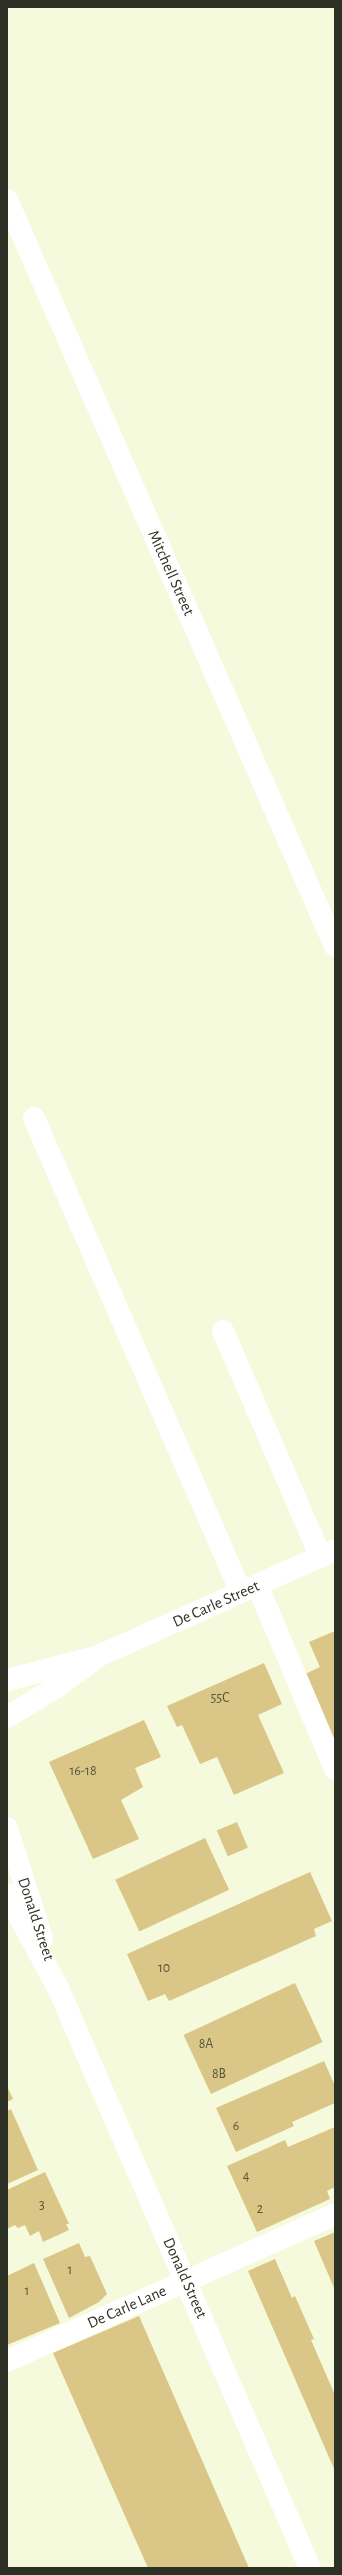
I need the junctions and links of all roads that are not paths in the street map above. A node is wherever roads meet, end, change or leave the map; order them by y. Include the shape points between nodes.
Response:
1 (7, 200) edge
2 (335, 946) edge
3 (34, 1118) dead end
4 (222, 1331) dead end
5 (328, 1553) edge
6 (249, 1588) junction
7 (96, 1657) junction
8 (7, 1680) edge
9 (7, 1717) edge
10 (335, 1769) edge
11 (7, 1828) edge
12 (7, 1894) edge
13 (58, 1988) junction
14 (335, 2214) edge
15 (187, 2280) junction
16 (7, 2360) edge
17 (310, 2568) edge

1 - 2 street, Mitchell Street
3 - 6 street
4 - 5 street
5 - 6 street, De Carle Street
6 - 7 street, De Carle Street
6 - 10 street
7 - 8 street, De Carle Street
7 - 9 street, De Carle Street via 57,1687
11 - 13 street, Donald Street
12 - 13 street, Donald Street
13 - 15 street, Donald Street
14 - 15 street, De Carle Lane
15 - 16 street, De Carle Lane
15 - 17 street, Donald Street

